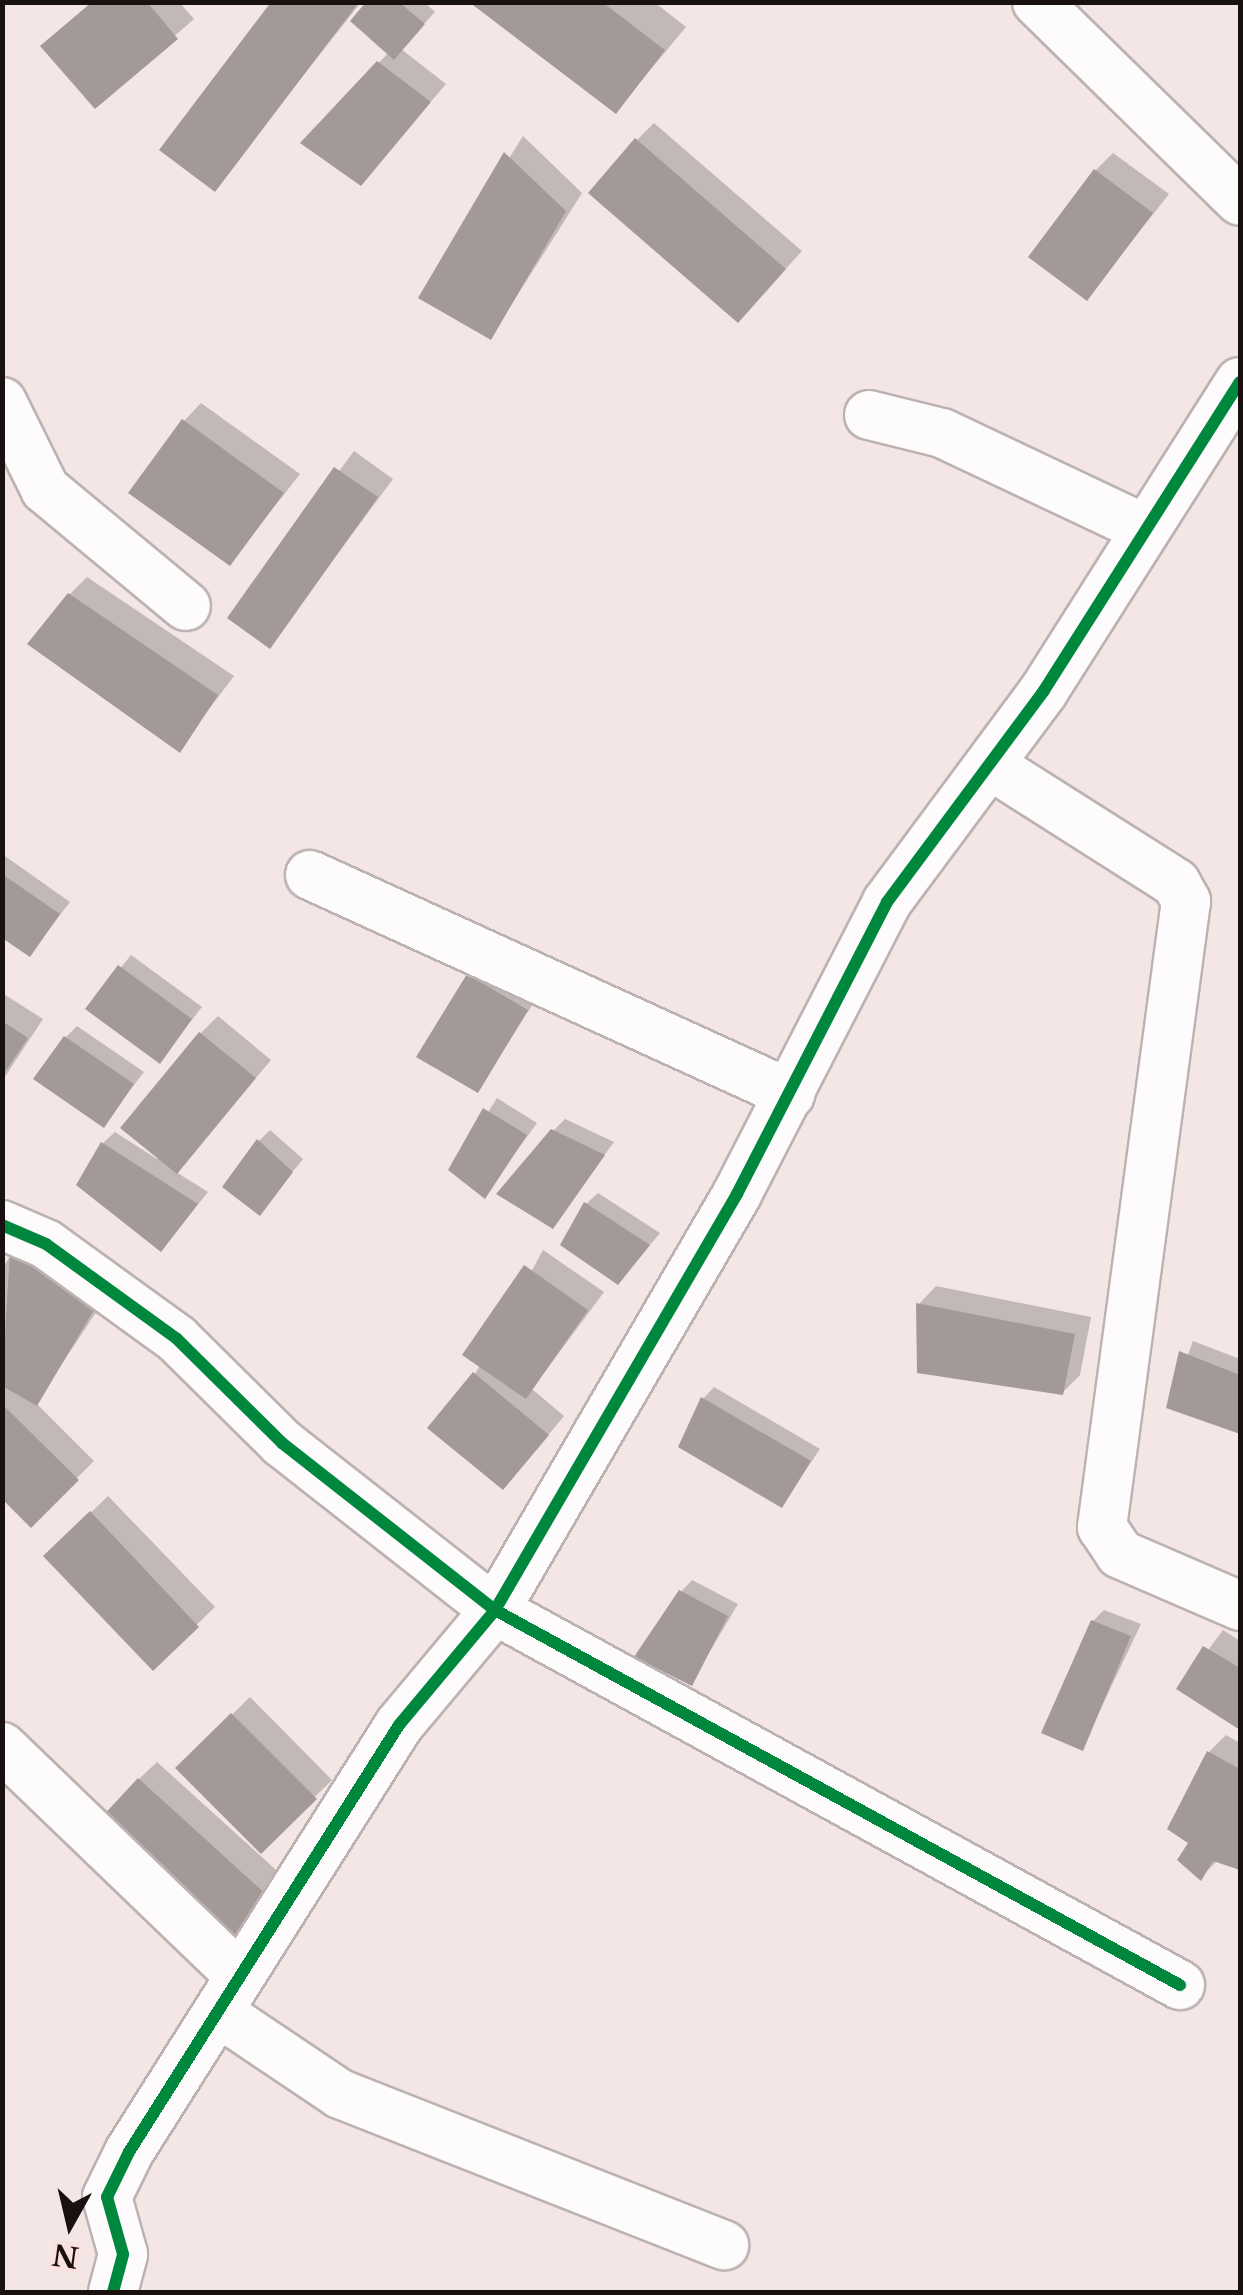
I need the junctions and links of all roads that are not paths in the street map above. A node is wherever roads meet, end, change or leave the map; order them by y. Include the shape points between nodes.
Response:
1 (1037, 2) edge
2 (1240, 201) edge
3 (1240, 382) edge
4 (2, 402) edge
5 (869, 415) dead end
6 (1143, 528) junction
7 (186, 606) dead end
8 (990, 765) junction
9 (310, 875) dead end
10 (790, 1094) junction
11 (2, 1225) edge
12 (1240, 1606) edge
13 (495, 1610) junction
14 (2, 1746) edge
15 (1180, 1985) dead end
16 (229, 1994) junction
17 (724, 2245) dead end
18 (114, 2292) edge

1 - 2 street
3 - 6 street
4 - 7 street via 45,490
5 - 6 street via 942,432
6 - 8 street
8 - 10 street via 887,902
8 - 12 street via 1176,883 1186,902 1102,1527 1120,1554
9 - 10 street
10 - 13 street
11 - 13 street via 46,1244 177,1340 282,1443
13 - 15 street
13 - 16 street via 399,1725
14 - 16 street
16 - 17 street via 340,2094
16 - 18 street via 107,2197 123,2254

